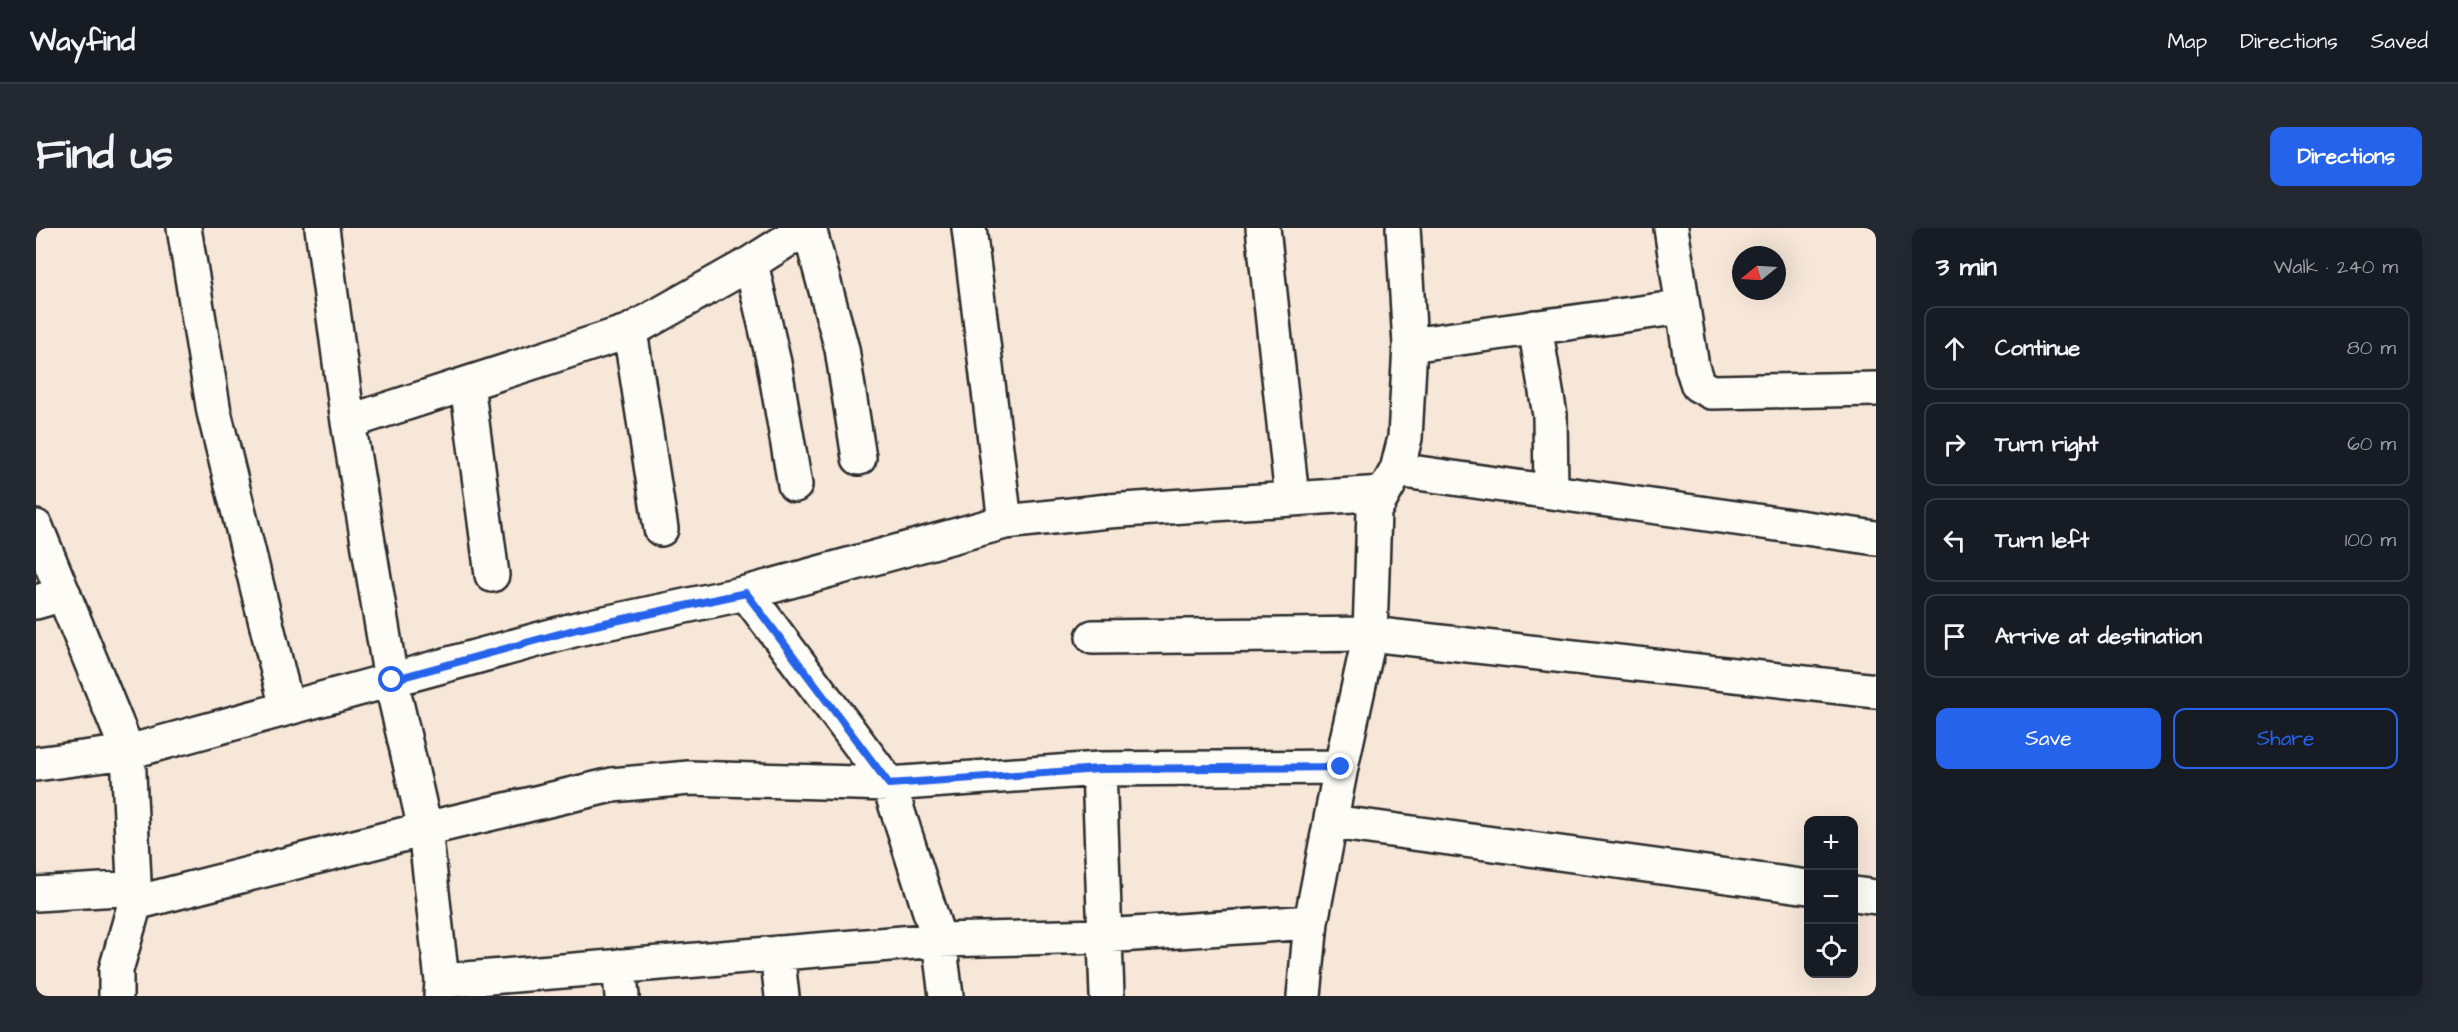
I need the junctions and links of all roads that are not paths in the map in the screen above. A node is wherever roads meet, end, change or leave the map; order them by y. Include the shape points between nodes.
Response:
1 (184, 228) edge
2 (322, 228) edge
3 (808, 228) edge
4 (969, 228) edge
5 (1263, 228) edge
6 (1404, 228) edge
7 (1671, 228) edge
8 (751, 262) junction
9 (1682, 307) junction
10 (1535, 327) junction
11 (630, 331) junction
12 (1410, 345) junction
13 (467, 384) junction
14 (1876, 388) edge
15 (348, 422) junction
16 (859, 458) dead end
17 (1390, 481) junction
18 (795, 485) dead end
19 (1551, 492) junction
20 (1292, 498) junction
21 (1005, 522) junction
22 (36, 527) edge
23 (661, 529) dead end
24 (1876, 538) edge
25 (492, 575) dead end
26 (746, 593) junction
27 (50, 598) edge
28 (1370, 634) junction
29 (1093, 638) dead end
30 (392, 680) junction
31 (1876, 691) edge
32 (287, 708) junction
33 (128, 752) junction
34 (36, 764) edge
35 (1341, 767) junction
36 (1099, 769) junction
37 (889, 784) junction
38 (1332, 822) junction
39 (425, 829) junction
40 (1804, 886) edge
41 (36, 894) edge
42 (1858, 895) edge
43 (135, 896) junction
44 (1876, 897) edge
45 (1311, 922) junction
46 (1104, 936) junction
47 (939, 940) junction
48 (777, 953) junction
49 (620, 981) edge
50 (442, 988) edge
51 (116, 996) edge
52 (782, 996) edge
53 (946, 996) edge
54 (1107, 996) edge
55 (1304, 996) edge

1 - 32 street via 214,412
2 - 15 street
3 - 8 street
3 - 16 street via 842,349
4 - 21 street
5 - 20 street
6 - 12 street
7 - 9 street
8 - 11 street
8 - 18 street via 774,363
9 - 10 street
9 - 14 street via 1692,368 1698,386 1710,392
10 - 12 street
10 - 19 street via 1550,415
11 - 13 street
11 - 23 street
12 - 17 street via 1405,438
13 - 15 street
13 - 25 street
15 - 30 street
17 - 19 street
17 - 20 street
17 - 28 street via 1374,511
19 - 24 street
20 - 21 street
21 - 26 street
22 - 27 street
26 - 30 street via 577,629
26 - 37 street
27 - 33 street
28 - 29 street
28 - 31 street
28 - 35 street
30 - 32 street
30 - 39 street
32 - 33 street
33 - 34 street
33 - 43 street
35 - 36 street
35 - 38 street
36 - 37 street
36 - 46 street
37 - 39 street via 689,778 612,785
37 - 47 street
38 - 40 street
38 - 45 street
39 - 43 street
39 - 50 street
41 - 43 street
42 - 44 street
43 - 51 street via 116,970
45 - 46 street
45 - 55 street
46 - 47 street
46 - 54 street
47 - 48 street
47 - 53 street
48 - 49 street
48 - 52 street
49 - 50 street

